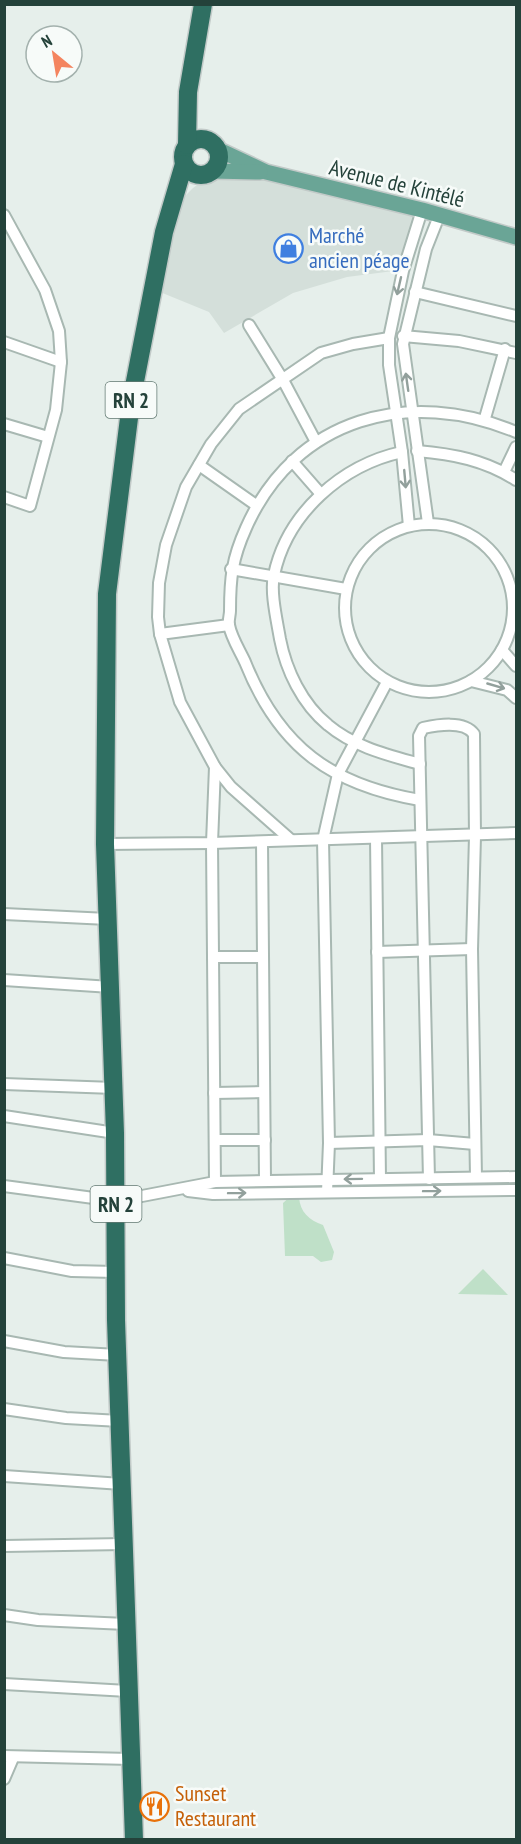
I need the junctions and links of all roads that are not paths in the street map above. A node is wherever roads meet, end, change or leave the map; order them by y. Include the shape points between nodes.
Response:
1 (203, 4) edge
2 (194, 142) junction
3 (217, 149) junction
4 (189, 169) junction
5 (212, 171) junction
6 (266, 172) junction
7 (422, 210) junction
8 (439, 216) junction
9 (5, 217) edge
10 (516, 237) edge
11 (415, 292) junction
12 (516, 316) edge
13 (249, 325) dead end
14 (403, 336) junction
15 (389, 338) junction
16 (4, 342) edge
17 (505, 349) junction
18 (516, 353) edge
19 (61, 362) junction
20 (284, 380) junction
21 (411, 412) junction
22 (396, 413) junction
23 (484, 418) junction
24 (4, 424) edge
25 (516, 432) edge
26 (48, 438) junction
27 (316, 442) junction
28 (516, 447) edge
29 (417, 451) junction
30 (402, 452) junction
31 (292, 460) junction
32 (199, 465) junction
33 (504, 472) junction
34 (516, 480) edge
35 (320, 494) junction
36 (4, 497) edge
37 (256, 505) junction
38 (428, 523) junction
39 (409, 526) junction
40 (516, 566) edge
41 (231, 569) junction
42 (506, 572) junction
43 (273, 576) junction
44 (346, 589) junction
45 (229, 625) junction
46 (160, 634) junction
47 (502, 650) junction
48 (516, 666) edge
49 (471, 681) junction
50 (387, 682) junction
51 (516, 698) edge
52 (356, 743) junction
53 (420, 764) junction
54 (215, 767) junction
55 (338, 774) junction
56 (420, 800) junction
57 (516, 833) edge
58 (475, 836) junction
59 (423, 837) junction
60 (376, 838) junction
61 (291, 840) junction
62 (323, 840) junction
63 (262, 842) junction
64 (212, 843) junction
65 (105, 844) junction
66 (4, 914) edge
67 (108, 919) junction
68 (472, 949) junction
69 (424, 950) junction
70 (377, 952) junction
71 (213, 957) junction
72 (263, 957) junction
73 (4, 980) edge
74 (111, 987) junction
75 (4, 1084) edge
76 (114, 1088) junction
77 (264, 1092) junction
78 (214, 1093) junction
79 (4, 1116) edge
80 (115, 1133) junction
81 (215, 1140) junction
82 (265, 1140) junction
83 (428, 1140) junction
84 (379, 1142) junction
85 (329, 1143) junction
86 (475, 1144) junction
87 (476, 1177) junction
88 (516, 1177) edge
89 (380, 1179) junction
90 (429, 1179) junction
91 (265, 1180) junction
92 (328, 1180) junction
93 (215, 1182) junction
94 (4, 1186) edge
95 (179, 1190) junction
96 (516, 1190) edge
97 (327, 1192) junction
98 (116, 1201) junction
99 (4, 1258) edge
100 (116, 1272) junction
101 (4, 1341) edge
102 (118, 1355) junction
103 (4, 1409) edge
104 (120, 1421) junction
105 (4, 1476) edge
106 (122, 1484) junction
107 (124, 1545) junction
108 (4, 1546) edge
109 (4, 1615) edge
110 (126, 1624) junction
111 (4, 1684) edge
112 (128, 1691) junction
113 (9, 1757) edge
114 (131, 1759) junction
115 (4, 1779) edge
116 (134, 1839) edge

1 - 2 highway, RN 2 via 188,100
2 - 3 highway via 210,142
2 - 4 highway, RN 2 via 183,154
3 - 5 highway via 218,164
3 - 6 main road, Avenue de Kintélé
4 - 5 highway via 203,175
4 - 65 highway, RN 2 via 164,232 131,402 107,594
5 - 6 main road, Avenue de Kintélé
6 - 7 main road, Avenue de Kintélé
7 - 8 main road, Avenue de Kintélé
7 -> 15 street via 403,271
8 - 10 main road, Avenue de Kintélé
8 - 11 street
9 - 19 street via 45,290 59,331
11 - 12 street
11 - 14 street
13 - 20 street
14 - 17 street
21 -> 14 street
15 - 20 street via 321,353
15 - 22 street
16 - 19 street
17 - 18 street
17 - 23 street
19 - 26 street via 56,410
20 - 27 street
20 - 32 street via 239,409
21 - 22 street
21 - 23 street
21 - 29 street
22 - 27 street via 349,426
22 - 30 street
23 - 25 street
24 - 26 street
26 - 36 street via 30,506
27 - 31 street
28 - 33 street
29 - 33 street via 458,454
29 - 38 street
30 - 35 street via 347,475
30 -> 39 street
31 - 35 street
31 - 37 street
32 - 37 street
32 - 46 street via 179,504 166,545 159,583
33 - 34 street
35 - 43 street via 287,542
37 - 41 street
38 - 39 street
38 - 42 street via 452,526 474,536 493,552
39 - 44 street via 387,534 369,548
40 - 42 street
41 - 43 street
41 - 45 street
42 - 47 street via 513,596 513,620
43 - 44 street
43 - 52 street via 275,612 289,670 303,698 327,725
44 - 50 street via 344,616 351,642 366,665
45 - 46 street
45 - 55 street via 270,713 308,755
46 - 54 street via 180,702
47 - 48 street
47 - 49 street
49 - 50 street via 444,691 415,692
49 -> 51 street via 507,690
50 - 52 street
52 - 53 street
52 - 55 street
53 - 56 street
53 - 58 street via 419,736 423,728 439,725 471,730
54 - 61 street via 246,802
54 - 64 street
55 - 56 street via 388,795
55 - 62 street
56 - 59 street
57 - 58 street
58 - 59 street
58 - 68 street
59 - 60 street
59 - 69 street
60 - 62 street
60 - 70 street
61 - 62 street
61 - 63 street
62 - 85 street
63 - 64 street
63 - 72 street
64 - 65 street
64 - 71 street
65 - 67 highway, RN 2
66 - 67 street
67 - 74 highway, RN 2
68 - 69 street
68 - 86 street
69 - 70 street
69 - 83 street
70 - 84 street
71 - 72 street
71 - 78 street
72 - 77 street
73 - 74 street
74 - 76 highway, RN 2
75 - 76 street
76 - 80 highway, RN 2
77 - 78 street
77 - 82 street
78 - 81 street
79 - 80 street
80 - 98 highway, RN 2
81 - 82 street
81 - 93 street
82 - 91 street
83 - 84 street
83 - 86 street
83 - 90 street
84 - 85 street
84 - 89 street
85 - 92 street
86 - 87 street
87 - 88 street
87 - 90 street
89 - 90 street
89 -> 92 street
91 - 92 street
91 - 93 street
92 - 97 street
93 - 95 street
94 - 98 street
95 -> 97 street via 213,1194
95 - 98 street
97 -> 96 street
98 - 100 highway, RN 2
99 - 100 street via 72,1271
100 - 102 highway, RN 2
101 - 102 street via 64,1352
102 - 104 highway, RN 2
103 - 104 street
104 - 106 highway, RN 2
105 - 106 street
106 - 107 highway, RN 2
107 - 108 street
107 - 110 highway, RN 2
109 - 110 street
110 - 112 highway, RN 2
111 - 112 street
112 - 114 highway, RN 2
113 - 114 street
113 - 115 street
114 - 116 highway, RN 2

